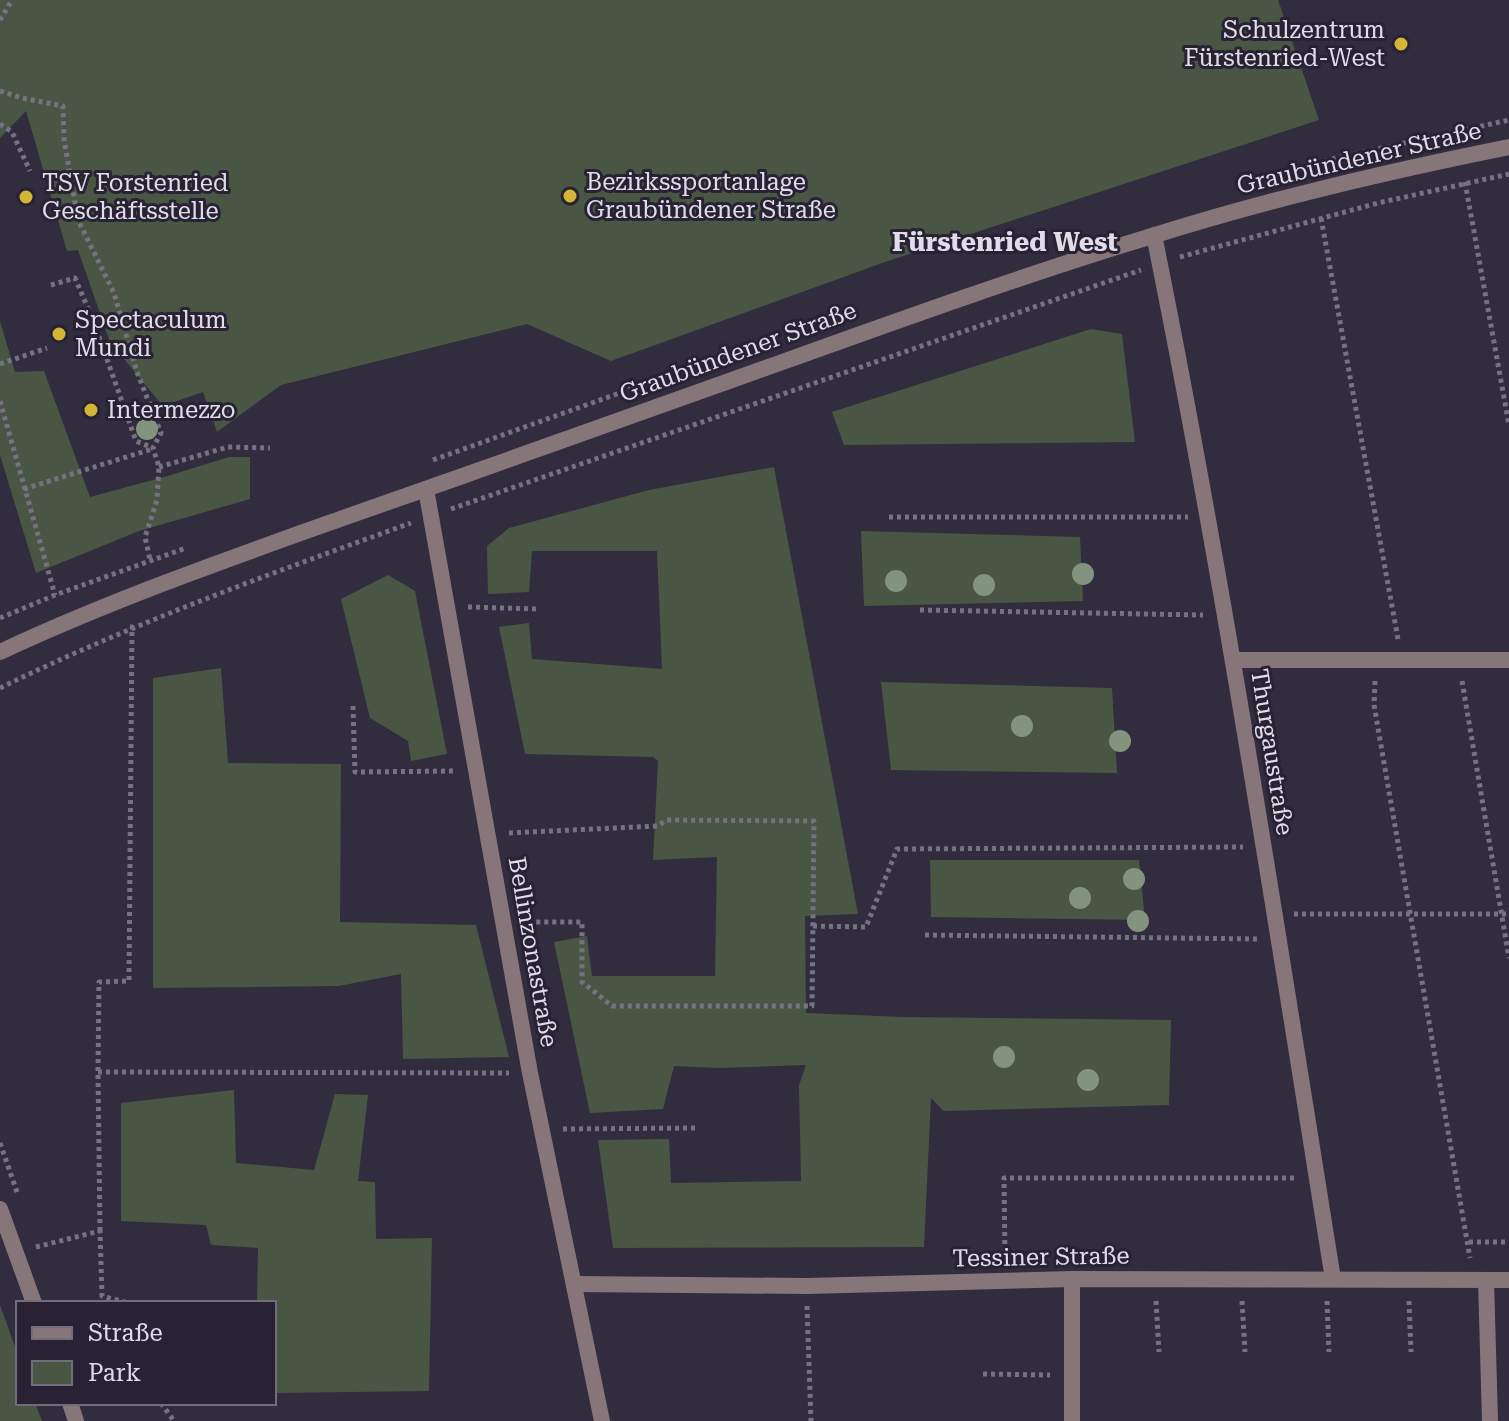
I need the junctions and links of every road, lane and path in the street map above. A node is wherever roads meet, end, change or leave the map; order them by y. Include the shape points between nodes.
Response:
1 (12, 0) edge
2 (0, 20) edge
3 (0, 91) edge
4 (0, 124) edge
5 (1509, 147) edge
6 (30, 171) dead end
7 (1509, 174) edge
8 (1465, 182) junction
9 (1321, 218) junction
10 (1154, 235) junction
11 (1160, 263) junction
12 (51, 285) dead end
13 (47, 348) dead end
14 (0, 364) edge
15 (0, 401) edge
16 (1509, 425) edge
17 (153, 448) junction
18 (270, 448) dead end
19 (159, 467) junction
20 (24, 489) junction
21 (426, 489) junction
22 (430, 516) junction
23 (889, 517) dead end
24 (1209, 517) junction
25 (150, 560) dead end
26 (447, 606) junction
27 (539, 609) dead end
28 (920, 610) dead end
29 (1225, 615) junction
30 (0, 618) edge
31 (132, 627) junction
32 (0, 652) edge
33 (1233, 660) junction
34 (1375, 660) junction
35 (1402, 660) junction
36 (1459, 660) junction
37 (1509, 660) edge
38 (0, 688) edge
39 (353, 706) dead end
40 (476, 771) junction
41 (488, 834) junction
42 (1264, 846) junction
43 (1274, 914) junction
44 (1411, 914) junction
45 (1501, 914) junction
46 (1509, 914) edge
47 (503, 921) junction
48 (813, 926) junction
49 (925, 935) dead end
50 (1278, 940) junction
51 (1509, 958) edge
52 (98, 1072) junction
53 (530, 1073) junction
54 (696, 1128) dead end
55 (542, 1129) junction
56 (1317, 1178) junction
57 (0, 1209) edge
58 (100, 1231) junction
59 (1469, 1242) junction
60 (1509, 1242) edge
61 (16, 1253) junction
62 (1072, 1279) junction
63 (1155, 1279) junction
64 (1241, 1279) junction
65 (1330, 1279) junction
66 (1407, 1279) junction
67 (1480, 1280) junction
68 (1509, 1280) edge
69 (1006, 1281) junction
70 (574, 1284) junction
71 (807, 1286) junction
72 (33, 1301) edge
73 (121, 1301) edge
74 (1159, 1352) dead end
75 (1245, 1352) dead end
76 (1329, 1352) dead end
77 (1411, 1352) dead end
78 (983, 1374) dead end
79 (1072, 1376) junction
80 (602, 1421) edge
81 (811, 1421) edge
82 (1072, 1421) edge
83 (1490, 1421) edge

1 - 2 path
3 - 17 path via 63,106 78,220 114,293 161,433
4 - 6 path via 12,132
5 - 10 street, Graubündener Straße via 1332,185
7 - 8 path
8 - 9 path
8 - 16 path
9 - 11 path
9 - 35 path
10 - 11 street, Thurgaustraße
10 - 21 street, Graubündener Straße via 920,312
11 - 22 path
11 - 24 street, Thurgaustraße
12 - 17 path via 75,278 136,441
13 - 14 path
15 - 20 path
17 - 19 path
17 - 20 path
18 - 19 path via 228,447
19 - 25 path via 157,500 145,537
20 - 30 path via 55,595
21 - 22 street, Bellinzonastraße
21 - 32 street, Graubündener Straße via 180,578
22 - 26 street, Bellinzonastraße
22 - 31 path
23 - 24 path
24 - 29 street, Thurgaustraße
26 - 27 path
26 - 40 street, Bellinzonastraße
28 - 29 path
29 - 33 street, Thurgaustraße
31 - 38 path
31 - 52 path via 129,981 99,982
33 - 34 street
33 - 42 street, Thurgaustraße
34 - 35 street
34 - 44 path via 1374,705
35 - 36 street
36 - 37 street
36 - 45 path
39 - 40 path via 355,772
40 - 41 street, Bellinzonastraße
41 - 47 street, Bellinzonastraße
41 - 48 path via 657,826 667,820 814,821
42 - 43 street, Thurgaustraße
42 - 48 path via 897,849 866,927
43 - 44 path
43 - 50 street, Thurgaustraße
44 - 45 path
44 - 59 path
45 - 46 path
45 - 51 path
47 - 48 path via 582,922 582,982 612,1006 812,1006
47 - 53 street, Bellinzonastraße
49 - 50 path
50 - 56 street, Thurgaustraße
52 - 53 path
52 - 58 path
53 - 55 street, Bellinzonastraße
54 - 55 path
55 - 70 street, Bellinzonastraße
56 - 65 street, Thurgaustraße
56 - 69 path via 1004,1178
57 - 61 street
58 - 61 path
58 - 73 path via 102,1296
59 - 60 path
59 - 67 path
61 - 72 street
62 - 63 street, Tessiner Straße
62 - 69 street, Tessiner Straße
62 - 79 street
63 - 64 street, Tessiner Straße
63 - 74 path
64 - 65 street, Tessiner Straße
64 - 75 path
65 - 66 street, Tessiner Straße
65 - 76 path
66 - 67 street, Tessiner Straße
66 - 77 path
67 - 68 street, Tessiner Straße
67 - 83 street
69 - 71 street, Tessiner Straße
70 - 71 street, Tessiner Straße
70 - 80 street, Bellinzonastraße
71 - 81 path
78 - 79 path
79 - 82 street

